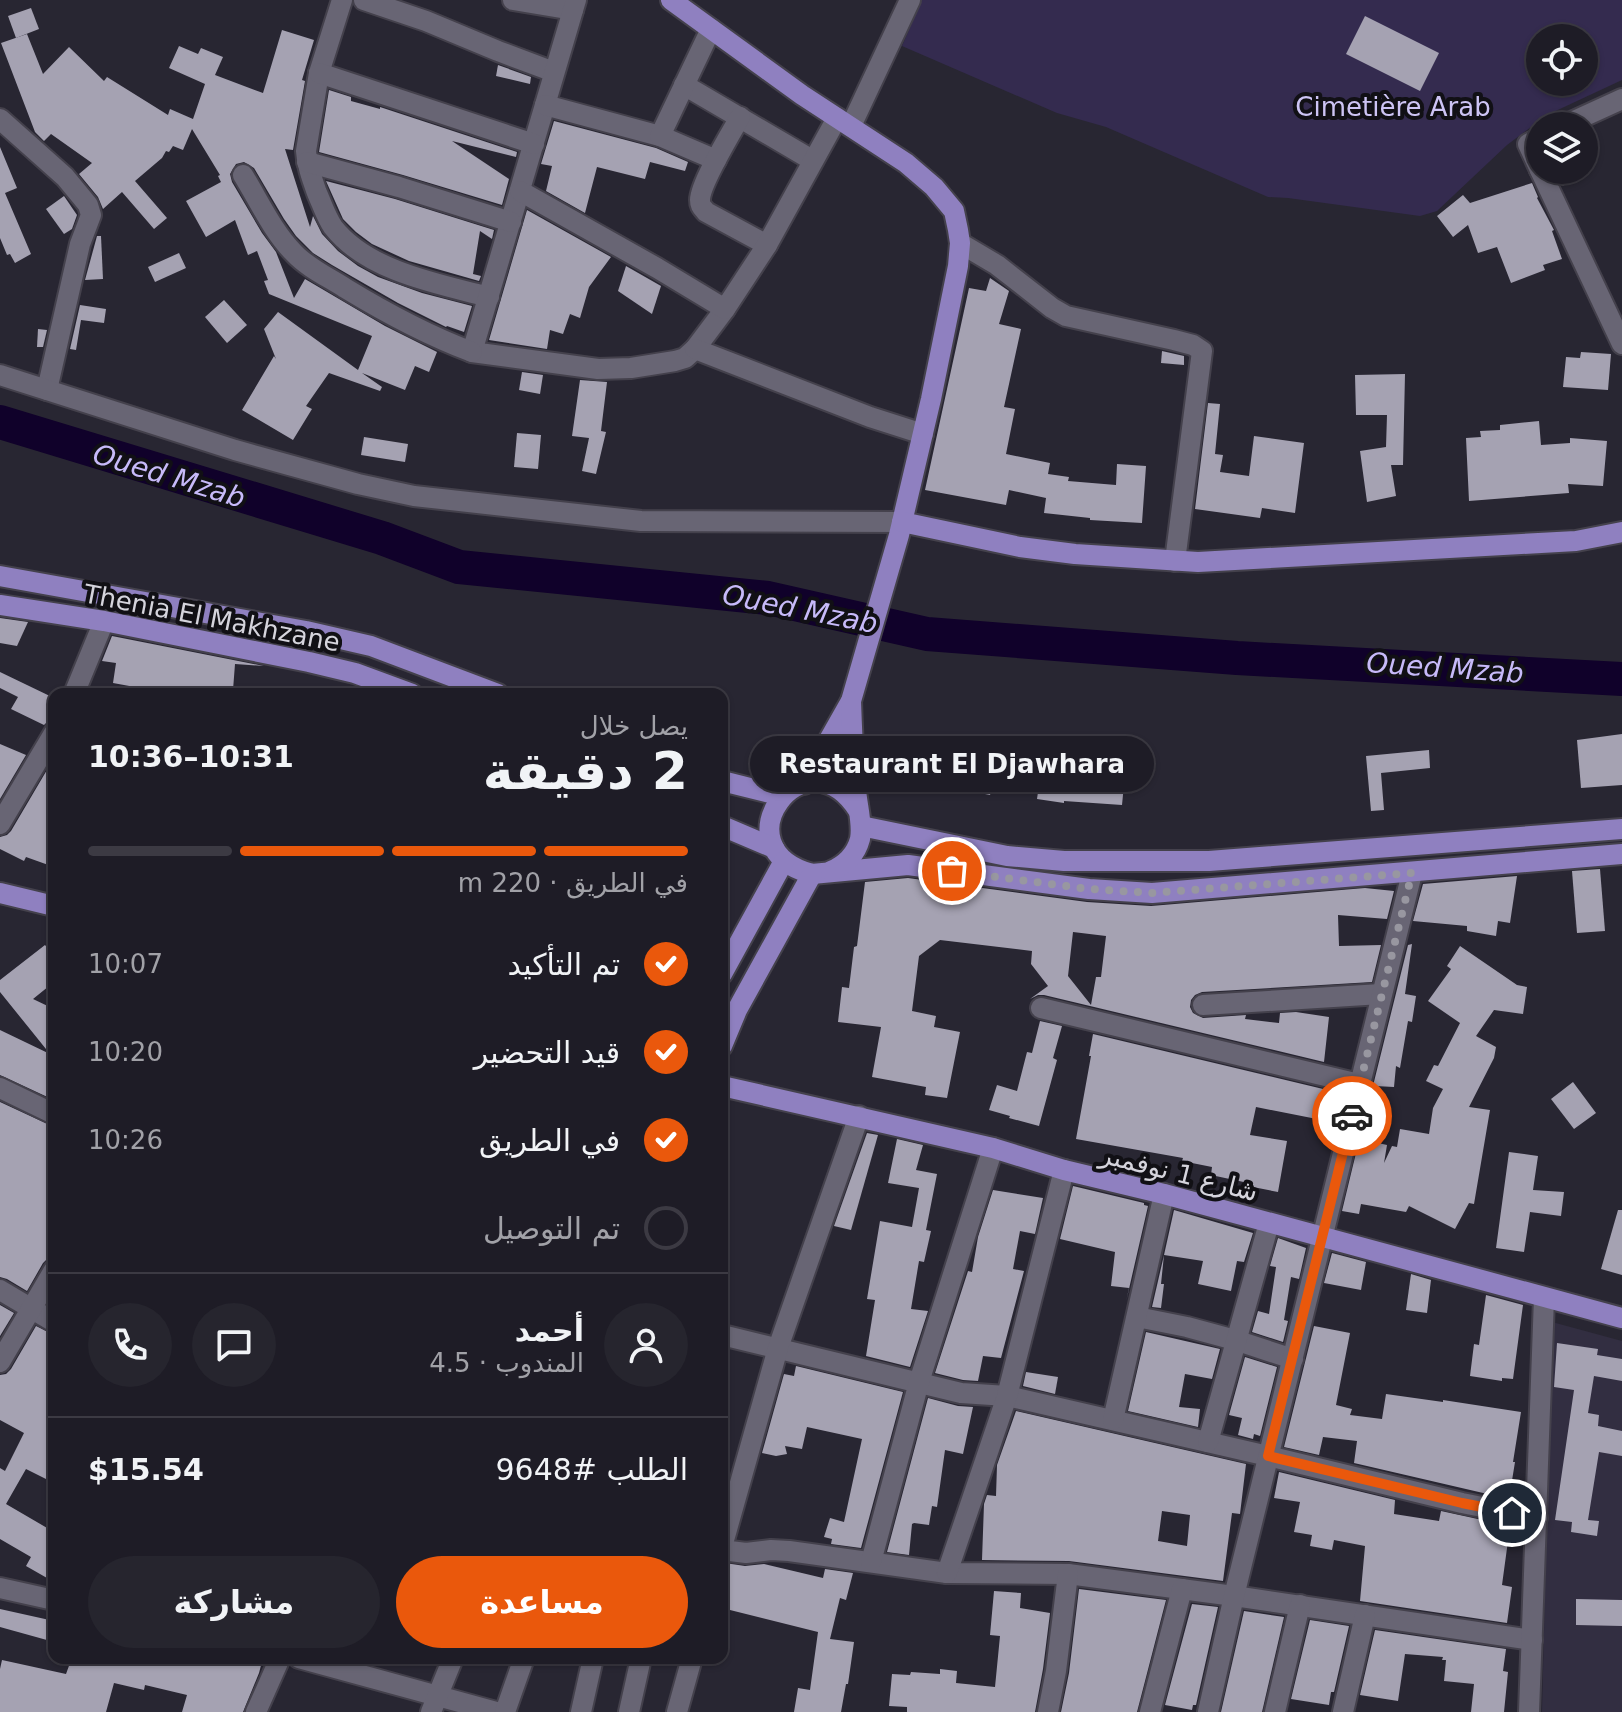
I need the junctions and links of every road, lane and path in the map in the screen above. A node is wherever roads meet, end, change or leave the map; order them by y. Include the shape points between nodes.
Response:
1 (342, 0) edge
2 (364, 0) edge
3 (513, 0) edge
4 (671, 0) edge
5 (910, 0) edge
6 (575, 5) edge
7 (711, 29) junction
8 (554, 72) junction
9 (319, 73) junction
10 (684, 85) junction
11 (1622, 99) edge
12 (545, 105) junction
13 (1594, 112) edge
14 (740, 117) junction
15 (0, 119) edge
16 (844, 122) junction
17 (660, 136) junction
18 (534, 144) junction
19 (716, 160) junction
20 (812, 160) junction
21 (307, 162) junction
22 (243, 175) dead end
23 (1547, 184) edge
24 (520, 191) junction
25 (511, 222) junction
26 (960, 243) junction
27 (767, 245) junction
28 (489, 297) junction
29 (725, 309) junction
30 (1622, 344) edge
31 (695, 349) junction
32 (472, 352) junction
33 (0, 375) edge
34 (47, 390) junction
35 (923, 434) junction
36 (901, 529) junction
37 (1622, 532) edge
38 (1175, 561) junction
39 (0, 576) edge
40 (0, 605) edge
41 (104, 621) junction
42 (76, 688) edge
43 (396, 688) edge
44 (482, 688) edge
45 (853, 694) junction
46 (48, 743) edge
47 (728, 782) edge
48 (804, 784) junction
49 (782, 796) junction
50 (860, 818) junction
51 (0, 824) edge
52 (1622, 829) edge
53 (728, 833) edge
54 (1622, 854) edge
55 (779, 855) junction
56 (819, 873) junction
57 (1412, 873) junction
58 (0, 893) edge
59 (48, 905) edge
60 (728, 961) edge
61 (1381, 994) junction
62 (1203, 1005) dead end
63 (1041, 1008) dead end
64 (728, 1031) edge
65 (1359, 1084) junction
66 (728, 1087) edge
67 (0, 1088) edge
68 (48, 1111) edge
69 (859, 1116) junction
70 (993, 1148) junction
71 (1064, 1170) junction
72 (1164, 1194) junction
73 (1269, 1223) junction
74 (1322, 1238) junction
75 (48, 1280) edge
76 (0, 1290) edge
77 (1544, 1298) junction
78 (31, 1308) junction
79 (1137, 1317) junction
80 (48, 1318) edge
81 (1622, 1318) edge
82 (728, 1336) edge
83 (1235, 1340) junction
84 (778, 1348) junction
85 (1293, 1359) junction
86 (0, 1362) edge
87 (919, 1382) junction
88 (1007, 1396) junction
89 (1113, 1420) junction
90 (1208, 1442) junction
91 (1268, 1456) junction
92 (1537, 1518) junction
93 (728, 1527) edge
94 (728, 1549) edge
95 (871, 1562) junction
96 (947, 1573) junction
97 (1068, 1574) junction
98 (0, 1588) edge
99 (1182, 1589) junction
100 (1234, 1596) junction
101 (48, 1598) edge
102 (1300, 1605) junction
103 (1365, 1615) junction
104 (1532, 1640) junction
105 (277, 1664) edge
106 (317, 1664) edge
107 (451, 1664) edge
108 (522, 1664) edge
109 (592, 1664) edge
110 (640, 1664) edge
111 (690, 1664) edge
112 (434, 1704) edge
113 (256, 1712) edge
114 (496, 1712) edge
115 (505, 1712) edge
116 (581, 1712) edge
117 (629, 1712) edge
118 (677, 1712) edge
119 (1048, 1712) edge
120 (1150, 1712) edge
121 (1208, 1712) edge
122 (1275, 1712) edge
123 (1343, 1712) edge
124 (1529, 1712) edge

1 - 9 street
2 - 8 street
3 - 6 street
4 - 7 main road
5 - 16 street
6 - 8 street
7 - 10 street
7 - 16 main road
8 - 12 street
9 - 18 street
9 - 21 street
10 - 14 street
10 - 17 street
11 - 13 street
12 - 17 street
12 - 18 street
14 - 19 street
14 - 20 street
15 - 34 street via 65,177 91,215
16 - 20 street
16 - 26 main road via 934,187 954,211
17 - 19 street
18 - 24 street
19 - 27 street via 701,195 702,207
20 - 27 street
21 - 25 street
21 - 28 street via 332,225 346,240 391,269
22 - 32 street via 294,254 386,313
23 - 30 street
24 - 25 street
24 - 29 street
25 - 28 street
26 - 35 main road
26 - 38 street via 1066,316 1202,351
27 - 29 street
28 - 32 street
29 - 31 street
31 - 32 street via 675,361 612,370
31 - 35 street
33 - 34 street
34 - 36 street via 235,450 414,496 641,521
35 - 36 main road
36 - 38 main road via 1075,554
36 - 45 main road
37 - 38 main road via 1576,541
39 - 44 main road via 371,646
40 - 41 main road, Thenia El Makhzane
41 - 42 street
41 - 43 main road, Thenia El Makhzane via 309,662
45 - 48 main road
45 - 50 main road
46 - 51 street
47 - 49 main road
48 - 49 main road
48 - 50 main road via 837,788 850,797
49 - 55 main road via 770,821
50 - 52 main road via 1007,856 1091,862 1209,861
50 - 56 main road via 852,855 841,866
53 - 55 main road
54 - 57 main road
55 - 56 main road via 796,870
55 - 60 main road
56 - 57 main road via 908,865 1152,893
56 - 64 main road
57 - 61 street
58 - 59 main road
61 - 62 street
61 - 65 street
63 - 65 street
65 - 74 street
66 - 69 main road, شارع 1 نوفمبر
67 - 68 street
69 - 70 main road, شارع 1 نوفمبر
69 - 84 street
70 - 71 main road, شارع 1 نوفمبر
70 - 87 street
71 - 72 main road, شارع 1 نوفمبر
71 - 88 street
72 - 73 main road, شارع 1 نوفمبر
72 - 79 street
73 - 74 main road, شارع 1 نوفمبر
73 - 83 street
74 - 77 main road, شارع 1 نوفمبر
74 - 85 street
75 - 78 street
76 - 78 street
77 - 81 main road, شارع 1 نوفمبر
77 - 92 street
78 - 80 street
78 - 86 street
79 - 83 street
79 - 89 street
82 - 84 street
83 - 85 street
83 - 90 street
84 - 87 street
84 - 93 street
85 - 91 street
87 - 88 street via 961,1393
87 - 95 street
88 - 89 street
88 - 96 street
89 - 90 street
90 - 91 street
91 - 92 street
91 - 100 street
92 - 104 street
94 - 95 street
95 - 96 street
96 - 97 street
97 - 99 street
97 - 119 street
98 - 101 street
99 - 100 street
99 - 120 street
100 - 102 street
100 - 121 street
102 - 103 street
102 - 122 street
103 - 104 street
103 - 123 street
104 - 124 street
105 - 113 street
106 - 112 street
107 - 112 street
108 - 115 street
109 - 116 street
110 - 117 street
111 - 118 street
112 - 114 street

